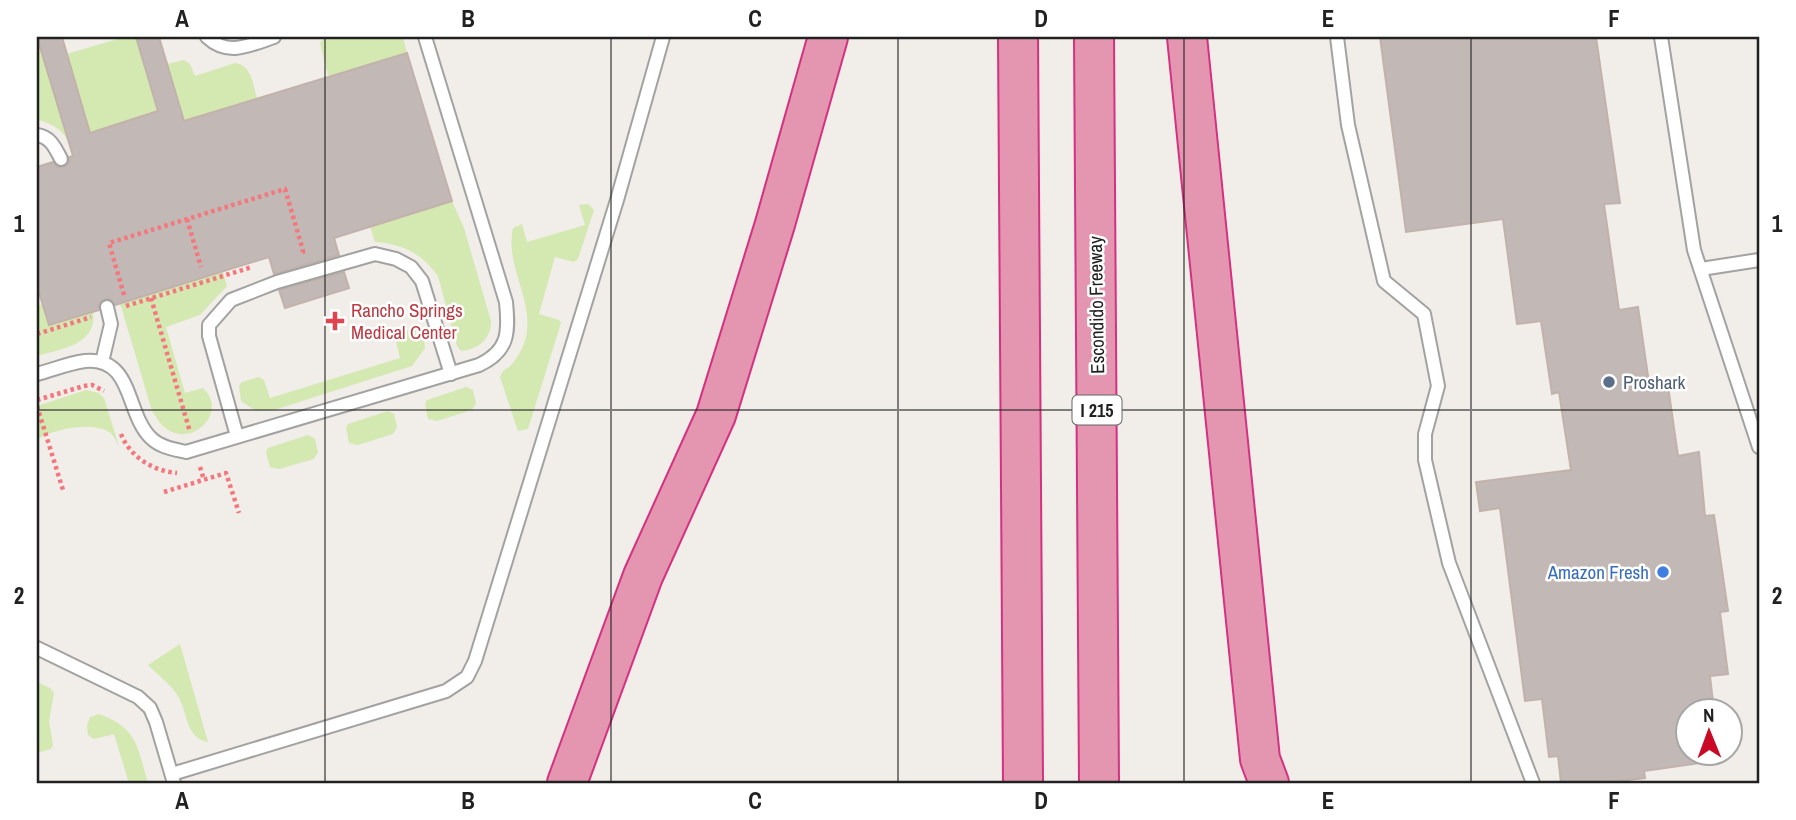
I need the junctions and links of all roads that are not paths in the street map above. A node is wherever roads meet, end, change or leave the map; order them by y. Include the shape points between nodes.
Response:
1 (207, 37) edge
2 (274, 37) edge
3 (425, 37) edge
4 (663, 37) edge
5 (828, 37) edge
6 (1018, 37) edge
7 (1094, 37) edge
8 (1187, 37) edge
9 (1337, 37) edge
10 (1661, 37) edge
11 (37, 135) edge
12 (61, 159) dead end
13 (1759, 260) edge
14 (1701, 269) junction
15 (108, 309) road end
16 (102, 362) junction
17 (37, 374) edge
18 (451, 374) junction
19 (237, 436) junction
20 (1759, 447) edge
21 (37, 648) edge
22 (1100, 716) junction
23 (173, 779) edge
24 (567, 783) edge
25 (1023, 783) edge
26 (1099, 783) edge
27 (1121, 783) edge
28 (1269, 783) edge
29 (1533, 783) edge

1 - 2 lane via 216,45 237,49
3 - 18 lane via 506,302 508,324 505,343 495,358
4 - 23 lane via 613,213 467,677 446,691
5 - 24 highway via 716,415 643,576
6 - 25 highway
7 - 22 highway, Escondido Freeway / I 215
8 - 28 highway via 1260,759
9 - 29 lane via 1348,125 1384,281 1424,314 1438,386 1425,434 1425,460 1449,563
10 - 14 lane via 1694,250
11 - 12 lane via 52,143
13 - 14 lane
14 - 20 lane
15 - 16 lane via 111,324
16 - 17 lane via 85,361
16 - 19 lane via 125,382 141,426 167,448 186,452
18 - 19 lane
18 - 19 lane via 422,281 411,267 375,254 289,278 231,300 209,325
21 - 23 lane via 138,696 156,722
22 - 26 highway, Escondido Freeway / I 215
22 - 27 highway

